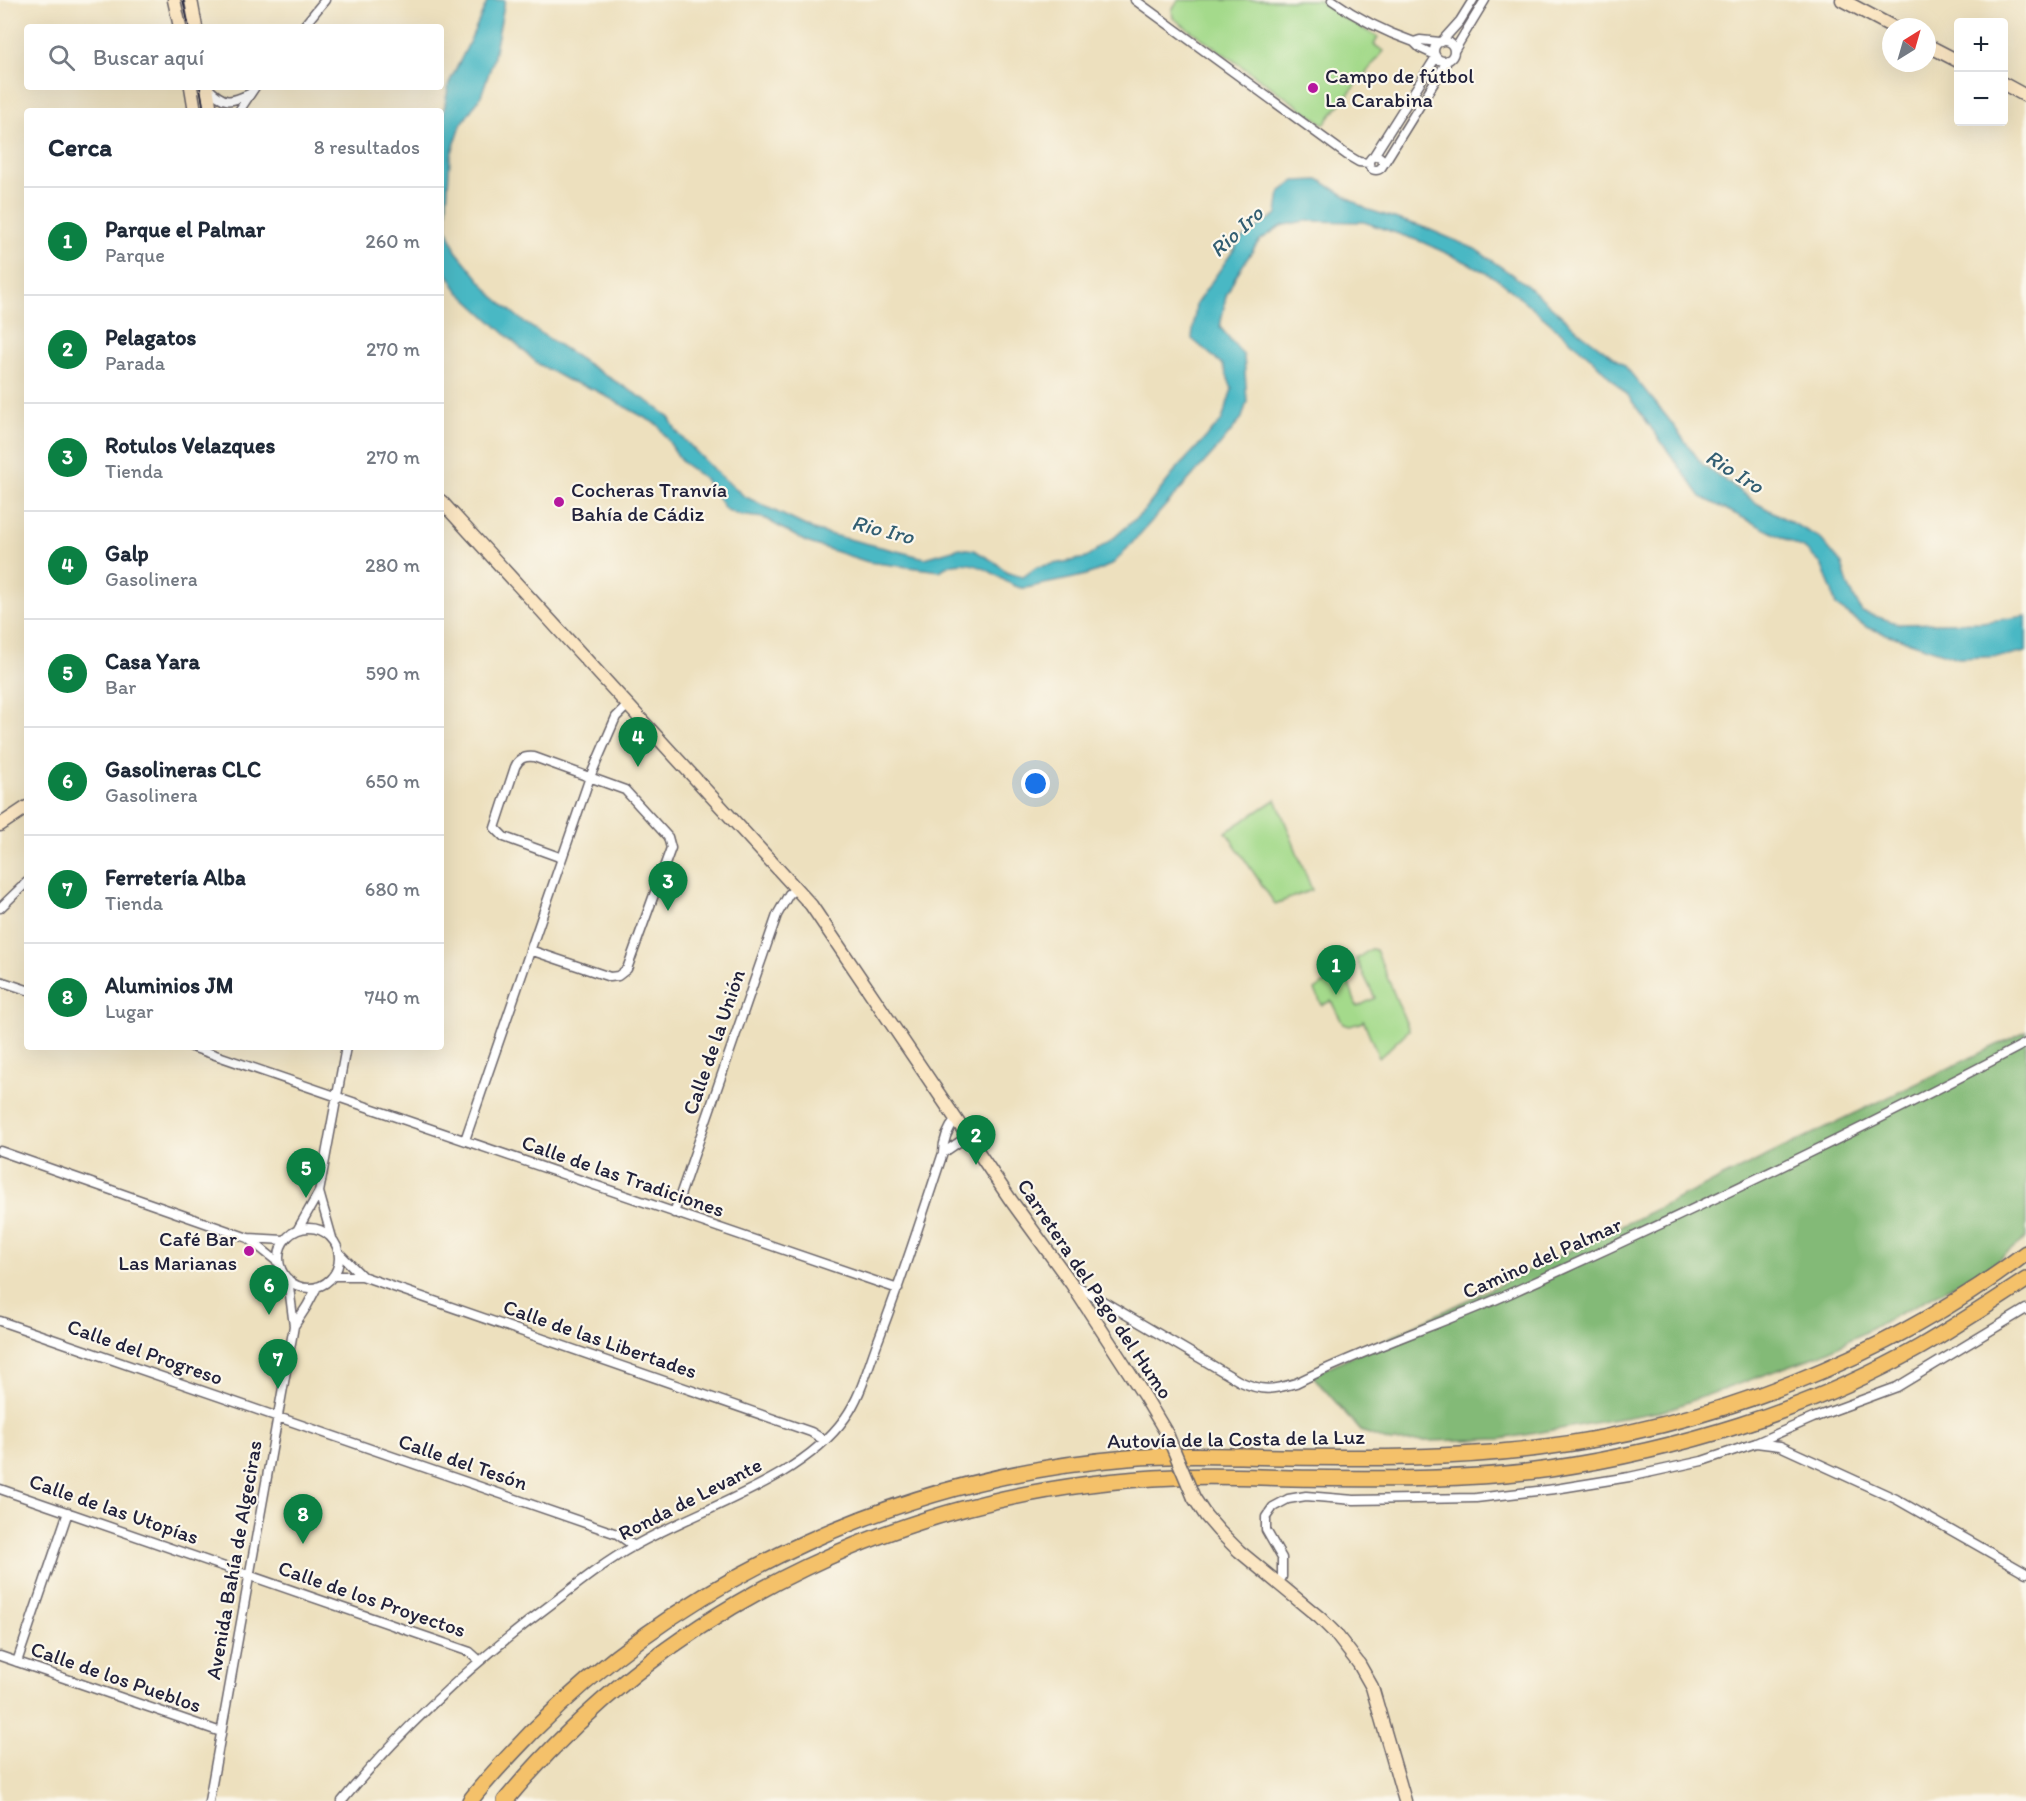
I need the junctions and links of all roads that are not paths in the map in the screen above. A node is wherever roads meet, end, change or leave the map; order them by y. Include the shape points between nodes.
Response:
1 (174, 0) edge
2 (191, 0) edge
3 (325, 0) edge
4 (1135, 0) edge
5 (1332, 0) edge
6 (1473, 0) edge
7 (1485, 0) edge
8 (1842, 0) edge
9 (1882, 21) edge
10 (179, 24) edge
11 (195, 24) edge
12 (305, 24) edge
13 (1414, 42) junction
14 (1441, 42) junction
15 (1936, 50) edge
16 (1454, 51) junction
17 (1436, 56) junction
18 (1954, 58) edge
19 (1448, 60) junction
20 (2008, 86) edge
21 (192, 90) edge
22 (208, 90) edge
23 (210, 90) edge
24 (252, 90) edge
25 (2026, 96) edge
26 (194, 108) edge
27 (210, 108) edge
28 (241, 108) edge
29 (1371, 160) junction
30 (444, 504) edge
31 (629, 704) junction
32 (590, 777) junction
33 (24, 809) edge
34 (0, 825) edge
35 (562, 858) junction
36 (24, 885) edge
37 (797, 888) junction
38 (0, 908) edge
39 (530, 950) junction
40 (0, 981) edge
41 (24, 989) edge
42 (2026, 1043) edge
43 (201, 1050) edge
44 (345, 1050) edge
45 (336, 1096) junction
46 (952, 1124) junction
47 (963, 1139) junction
48 (465, 1140) junction
49 (0, 1151) edge
50 (943, 1153) junction
51 (319, 1192) junction
52 (674, 1213) junction
53 (298, 1229) junction
54 (248, 1238) junction
55 (332, 1239) junction
56 (284, 1240) junction
57 (2026, 1253) edge
58 (339, 1254) junction
59 (279, 1263) junction
60 (333, 1276) junction
61 (362, 1276) junction
62 (288, 1280) junction
63 (2026, 1280) edge
64 (1071, 1283) junction
65 (317, 1287) junction
66 (898, 1289) junction
67 (2026, 1309) edge
68 (0, 1322) edge
69 (294, 1326) junction
70 (278, 1418) junction
71 (824, 1440) junction
72 (1756, 1443) junction
73 (0, 1489) edge
74 (68, 1512) junction
75 (634, 1546) junction
76 (2026, 1573) edge
77 (249, 1575) junction
78 (1278, 1583) junction
79 (0, 1656) edge
80 (480, 1660) junction
81 (17, 1662) junction
82 (221, 1732) junction
83 (470, 1800) edge
84 (209, 1801) edge
85 (342, 1801) edge
86 (504, 1801) edge
87 (1405, 1801) edge

1 - 10 street
2 - 11 street
3 - 12 street
4 - 29 street via 1347,155 1359,162
5 - 13 street via 1362,19
6 - 14 street
7 - 16 street
8 - 9 street
13 - 14 street
13 - 17 street
14 - 16 street via 1450,43
14 - 17 street via 1434,49
15 - 18 street
16 - 19 street
17 - 19 street
17 - 29 street
19 - 29 street via 1380,169 1373,170
20 - 25 street
21 - 26 street
22 - 27 street
23 - 24 street via 228,101 239,100
24 - 28 street
30 - 31 street, Carretera del Pago del Humo
31 - 32 street via 616,717
31 - 37 street, Carretera del Pago del Humo
32 - 35 street
32 - 35 street via 529,756 520,759 515,767 495,828 504,837
32 - 39 street via 625,790 668,837 671,853 627,969 618,976 610,977
33 - 34 street
35 - 39 street
36 - 38 street
37 - 46 street, Carretera del Pago del Humo via 829,930
37 - 52 street, Calle de la Unión via 777,915
39 - 48 street
40 - 41 street
42 - 64 street, Camino del Palmar via 1681,1216 1491,1302 1278,1388 1262,1390 1239,1381
43 - 45 street, Calle de las Tradiciones
44 - 45 street
45 - 48 street, Calle de las Tradiciones
45 - 51 street
46 - 47 street, Carretera del Pago del Humo
46 - 50 street, Ronda de Levante
47 - 50 street
47 - 64 street, Carretera del Pago del Humo
48 - 52 street, Calle de las Tradiciones
49 - 54 street
50 - 66 street, Ronda de Levante
51 - 53 street
51 - 55 street
52 - 66 street, Calle de las Tradiciones
53 - 55 street via 317,1228
53 - 56 street
54 - 56 street
54 - 59 street
55 - 58 street
56 - 59 street via 278,1253
57 - 83 highway, Autovía de la Costa de la Luz via 1940,1311 1826,1368 1732,1404 1615,1436 1466,1455 1168,1456 1110,1460 1041,1468 892,1508 775,1557 654,1630 557,1707
58 - 60 street
58 - 61 street, Calle de las Libertades
59 - 62 street
60 - 61 street, Calle de las Libertades
60 - 65 street
61 - 71 street, Calle de las Libertades via 811,1432
62 - 65 street via 306,1288
62 - 69 street, Avenida Bahía de Algeciras
63 - 86 highway, Autovía de la Costa de la Luz via 1919,1348 1835,1388 1742,1424 1624,1455 1548,1469 1470,1477 1177,1477 1093,1483 1006,1497 909,1524 792,1573 693,1630 577,1725
64 - 78 street, Carretera del Pago del Humo, bridge via 1167,1434 1194,1498 1206,1516 1239,1551
65 - 69 street, Avenida Bahía de Algeciras
66 - 71 street, Ronda de Levante via 857,1397 845,1418
67 - 72 street via 1897,1387
68 - 70 street, Calle del Progreso
69 - 70 street, Avenida Bahía de Algeciras
70 - 75 street, Calle del Tesón via 617,1534
70 - 77 street, Avenida Bahía de Algeciras
71 - 75 street, Ronda de Levante via 795,1465
72 - 76 street via 1779,1446 1896,1499
72 - 78 street via 1702,1461 1544,1491 1476,1498 1288,1499 1273,1507 1266,1517 1266,1530 1282,1558 1282,1577
73 - 74 street, Calle de las Utopías
74 - 77 street, Calle de las Utopías
74 - 81 street
75 - 80 street, Ronda de Levante via 595,1571
77 - 80 street, Calle de los Proyectos via 470,1652
77 - 82 street, Avenida Bahía de Algeciras
78 - 87 street via 1335,1633 1368,1678
79 - 81 street, Calle de los Pueblos
80 - 85 street, Ronda de Levante via 383,1754
81 - 82 street, Calle de los Pueblos
82 - 84 street, Avenida Bahía de Algeciras

